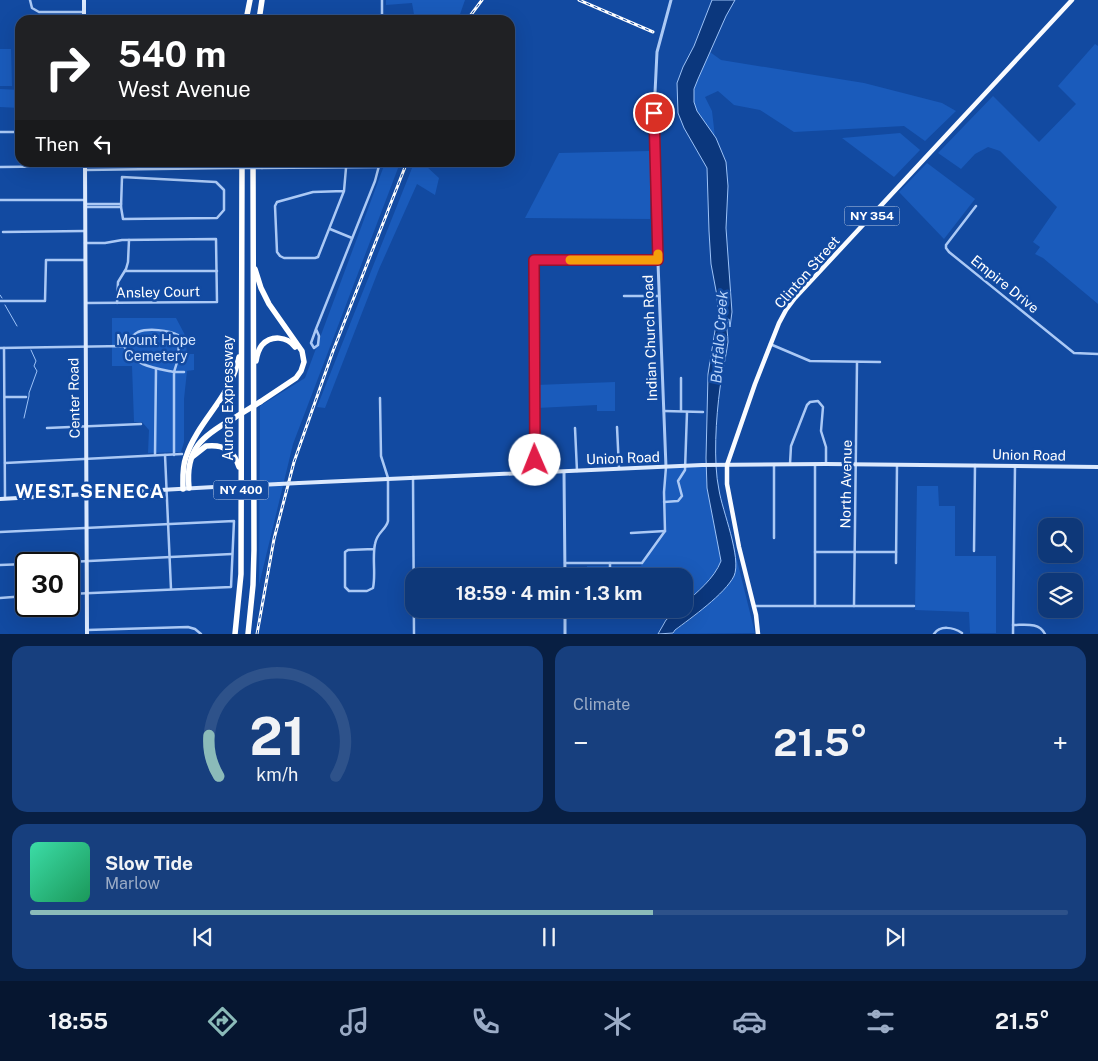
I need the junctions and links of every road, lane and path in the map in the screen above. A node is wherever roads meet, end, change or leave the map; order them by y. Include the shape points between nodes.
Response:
1 (30, 0) edge
2 (84, 0) edge
3 (250, 0) edge
4 (262, 0) edge
5 (382, 0) edge
6 (672, 0) edge
7 (1072, 0) edge
8 (84, 12) joint
9 (247, 15) edge
10 (260, 15) edge
11 (382, 15) edge
12 (0, 132) edge
13 (15, 132) edge
14 (0, 167) edge
15 (15, 167) edge
16 (85, 167) edge
17 (158, 167) edge
18 (242, 167) edge
19 (253, 167) edge
20 (346, 168) junction
21 (379, 168) joint
22 (344, 191) junction
23 (0, 200) edge
24 (85, 204) junction
25 (121, 206) junction
26 (976, 206) dead end
27 (330, 229) junction
28 (85, 231) junction
29 (3, 232) dead end
30 (352, 238) junction
31 (129, 240) junction
32 (85, 244) junction
33 (252, 251) junction
34 (85, 260) junction
35 (658, 260) junction
36 (125, 271) junction
37 (217, 271) junction
38 (624, 296) dead end
39 (659, 296) junction
40 (0, 301) edge
41 (86, 303) junction
42 (118, 303) junction
43 (316, 329) junction
44 (770, 344) junction
45 (124, 346) junction
46 (241, 346) junction
47 (85, 347) junction
48 (0, 348) edge
49 (4, 348) junction
50 (1098, 354) edge
51 (857, 362) junction
52 (880, 362) dead end
53 (156, 369) junction
54 (254, 370) junction
55 (174, 372) junction
56 (184, 372) dead end
57 (681, 378) dead end
58 (26, 396) dead end
59 (4, 397) junction
60 (380, 398) dead end
61 (260, 401) junction
62 (0, 402) edge
63 (5, 402) junction
64 (664, 411) junction
65 (681, 412) junction
66 (687, 412) junction
67 (704, 412) dead end
68 (234, 416) junction
69 (141, 424) dead end
70 (86, 426) junction
71 (617, 427) dead end
72 (47, 428) dead end
73 (575, 428) dead end
74 (191, 446) junction
75 (182, 454) dead end
76 (165, 455) junction
77 (174, 455) junction
78 (156, 456) junction
79 (86, 459) junction
80 (190, 459) junction
81 (5, 463) junction
82 (774, 464) junction
83 (790, 464) junction
84 (815, 464) junction
85 (826, 464) junction
86 (725, 465) junction
87 (856, 465) junction
88 (897, 465) junction
89 (975, 466) junction
90 (1015, 466) junction
91 (666, 467) junction
92 (685, 467) junction
93 (1098, 468) edge
94 (619, 469) junction
95 (577, 471) junction
96 (564, 472) junction
97 (535, 473) junction
98 (241, 475) junction
99 (413, 477) junction
100 (388, 478) junction
101 (186, 488) junction
102 (166, 490) junction
103 (86, 494) junction
104 (5, 498) junction
105 (0, 499) edge
106 (664, 502) junction
107 (168, 524) junction
108 (86, 528) junction
109 (665, 531) junction
110 (0, 532) edge
111 (631, 533) dead end
112 (774, 538) dead end
113 (374, 549) junction
114 (974, 551) dead end
115 (815, 552) junction
116 (855, 552) junction
117 (896, 552) junction
118 (232, 554) junction
119 (169, 557) junction
120 (80, 561) edge
121 (86, 561) junction
122 (565, 563) junction
123 (610, 563) junction
124 (896, 563) dead end
125 (15, 564) edge
126 (0, 565) edge
127 (565, 568) edge
128 (610, 568) edge
129 (171, 589) junction
130 (80, 593) edge
131 (86, 593) junction
132 (15, 597) edge
133 (0, 598) edge
134 (754, 606) junction
135 (815, 606) junction
136 (854, 606) junction
137 (914, 606) dead end
138 (565, 618) edge
139 (1013, 625) junction
140 (87, 632) edge
141 (962, 632) edge
142 (201, 634) edge
143 (235, 634) edge
144 (248, 634) edge
145 (414, 634) edge
146 (565, 634) edge
147 (758, 634) edge
148 (934, 634) edge
149 (1013, 634) edge
150 (1045, 634) edge

1 - 8 street via 32,8 38,12
2 - 8 main road
3 - 9 highway
4 - 10 highway
5 - 11 street
6 - 35 street, Indian Church Road via 656,61 654,138
7 - 44 main road, Clinton Street / NY 354 via 790,303
12 - 13 street
14 - 15 street
16 - 24 main road, Center Road
17 - 20 street, bridge
18 - 46 highway, Aurora Expressway / NY 400
19 - 33 highway, Aurora Expressway / NY 400
20 - 21 street
20 - 22 street
21 - 30 street
22 - 27 street
22 - 27 street via 313,192 277,202 275,206 277,252 284,258 318,257
23 - 24 street
24 - 25 street
24 - 28 main road, Center Road
25 - 25 street via 123,219 218,218 224,210 224,190 216,182 122,177
26 - 50 street, Empire Drive via 946,245 949,252 1074,353
27 - 30 street
28 - 29 street
28 - 32 main road, Center Road
30 - 43 street
31 - 32 street, Ansley Court
31 - 36 street
31 - 37 street, Ansley Court via 216,239
32 - 34 main road, Center Road
33 - 54 highway, Aurora Expressway / NY 400
33 - 61 highway via 261,288 302,351 304,362 296,378
34 - 40 street via 46,260 45,301
34 - 41 main road, Center Road
35 - 39 street, Indian Church Road
35 - 97 street via 534,260
36 - 37 street
36 - 42 street via 118,286
37 - 42 street, Ansley Court via 217,302
38 - 39 street
39 - 64 street, Indian Church Road
41 - 42 street, Ansley Court
41 - 47 main road, Center Road
43 - 43 street via 319,342 314,348 311,343
44 - 51 street via 810,360
44 - 86 main road, Clinton Street / NY 354
45 - 47 street
45 - 53 street via 134,360
45 - 55 street via 138,332 161,331 178,335 179,360
46 - 74 highway via 232,383
46 - 98 highway, Aurora Expressway / NY 400
47 - 49 street
47 - 70 main road, Center Road
48 - 49 street
49 - 59 street
51 - 52 street
51 - 87 street, North Avenue
53 - 55 street
53 - 78 street
54 - 61 highway via 261,346 272,339 292,342 301,356 300,367 294,377
54 - 144 highway, Aurora Expressway / NY 400 via 253,576
55 - 56 street
55 - 77 street
57 - 65 street
58 - 59 street
59 - 63 street
60 - 100 street via 381,456
61 - 68 highway, bridge
62 - 63 street
63 - 81 street
64 - 65 street
64 - 91 street, Indian Church Road
65 - 66 street
66 - 67 street
66 - 92 street
68 - 74 highway via 211,428
68 - 80 highway via 199,442
69 - 70 street
70 - 72 street
70 - 79 main road, Center Road
71 - 94 street
73 - 95 street
74 - 101 highway via 183,468
75 - 77 street
76 - 77 street
76 - 78 street
76 - 102 street
78 - 79 street
79 - 81 street
79 - 103 main road, Center Road
80 - 98 highway via 206,446 220,446 235,456
80 - 101 highway
81 - 104 street
82 - 83 main road, Union Road
82 - 86 main road, Union Road
82 - 112 street
83 - 84 main road, Union Road
83 - 85 street via 790,446 807,405 818,401 823,407 821,431 826,447
84 - 85 main road, Union Road
84 - 115 street
85 - 87 main road, Union Road
86 - 92 main road, Union Road
86 - 134 main road, Clinton Street / NY 354 via 739,547
87 - 88 main road, Union Road
87 - 116 street, North Avenue
88 - 89 main road, Union Road
88 - 117 street
89 - 90 main road, Union Road
89 - 114 street
90 - 93 main road, Union Road
90 - 139 street
91 - 92 main road, Union Road
91 - 94 main road, Union Road
91 - 106 street
92 - 106 street via 678,481 682,496 678,501
94 - 95 main road, Union Road
95 - 96 main road, Union Road
96 - 97 main road, Union Road
96 - 122 street
97 - 99 main road, Union Road
98 - 143 highway, Aurora Expressway / NY 400 via 241,574
99 - 100 main road, Union Road
99 - 145 street
100 - 101 main road, Union Road, bridge
100 - 113 street via 388,521 377,535
101 - 102 main road, Union Road
102 - 103 main road, Union Road
102 - 107 street
103 - 104 main road, Union Road
103 - 108 main road, Center Road
104 - 105 main road, Union Road
106 - 109 street
107 - 108 street
107 - 118 street via 234,521
107 - 119 street
108 - 110 street
108 - 121 main road, Center Road
109 - 111 street
109 - 123 street via 642,562
113 - 113 street via 373,588 346,590 345,552
115 - 116 street
115 - 135 street
116 - 117 street
116 - 136 street, North Avenue
117 - 124 street
118 - 119 street
118 - 129 street via 231,587
119 - 121 street
119 - 129 street
120 - 121 street
121 - 131 main road, Center Road
122 - 123 street
122 - 127 street
123 - 128 street
125 - 126 street
129 - 131 street
130 - 131 street
131 - 140 main road, Center Road
132 - 133 street
134 - 135 street
134 - 147 main road, Clinton Street / NY 354
135 - 136 street
136 - 137 street
138 - 146 street
139 - 149 street
139 - 150 street via 1037,626
140 - 142 street via 188,627
141 - 148 street via 942,628

